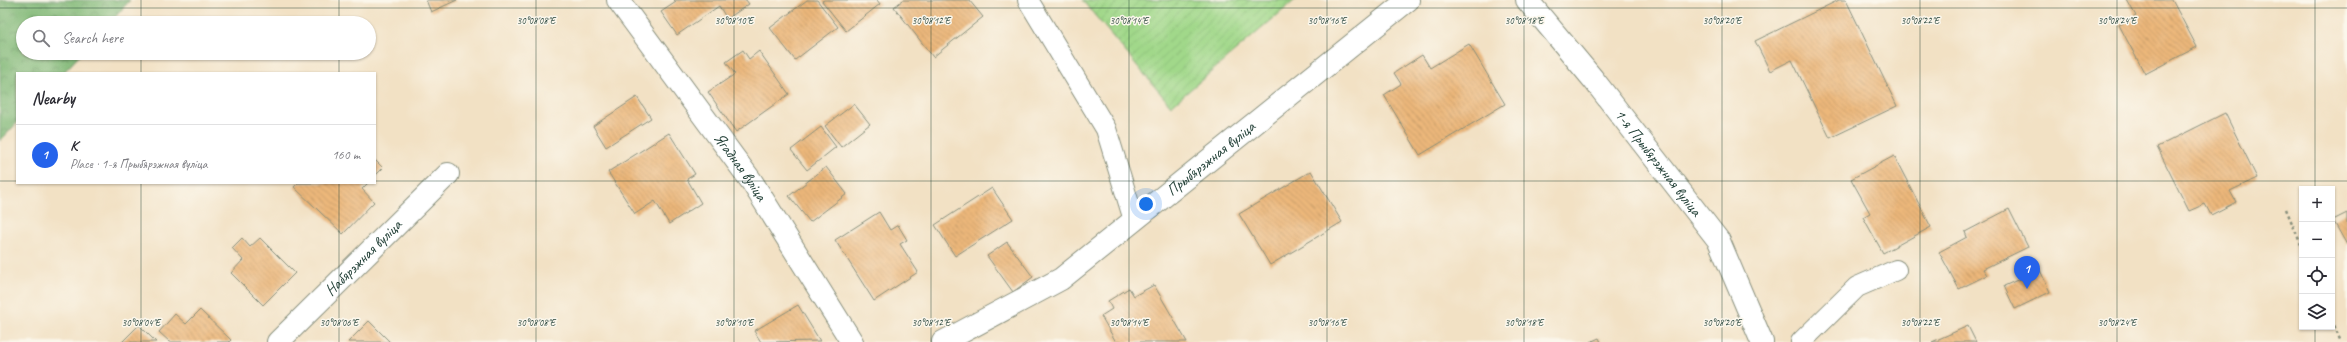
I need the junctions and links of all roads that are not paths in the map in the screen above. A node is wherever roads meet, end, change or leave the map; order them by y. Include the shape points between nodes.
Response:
1 (618, 0) edge
2 (1028, 0) edge
3 (1408, 0) edge
4 (1527, 0) edge
5 (448, 174) dead end
6 (1134, 220) junction
7 (1896, 270) dead end
8 (278, 342) edge
9 (852, 342) edge
10 (943, 342) edge
11 (1762, 342) edge
12 (1801, 342) edge

1 - 9 street, Ягадная вуліца via 752,182
2 - 6 lane via 1106,129
3 - 6 street, Прыбярэжная вуліца
4 - 11 street, 1-я Прыбярэжная вуліца via 1593,79 1719,241
5 - 8 street, Набярэжная вуліца
6 - 10 street, Прыбярэжная вуліца via 1061,279
7 - 12 lane via 1857,287

